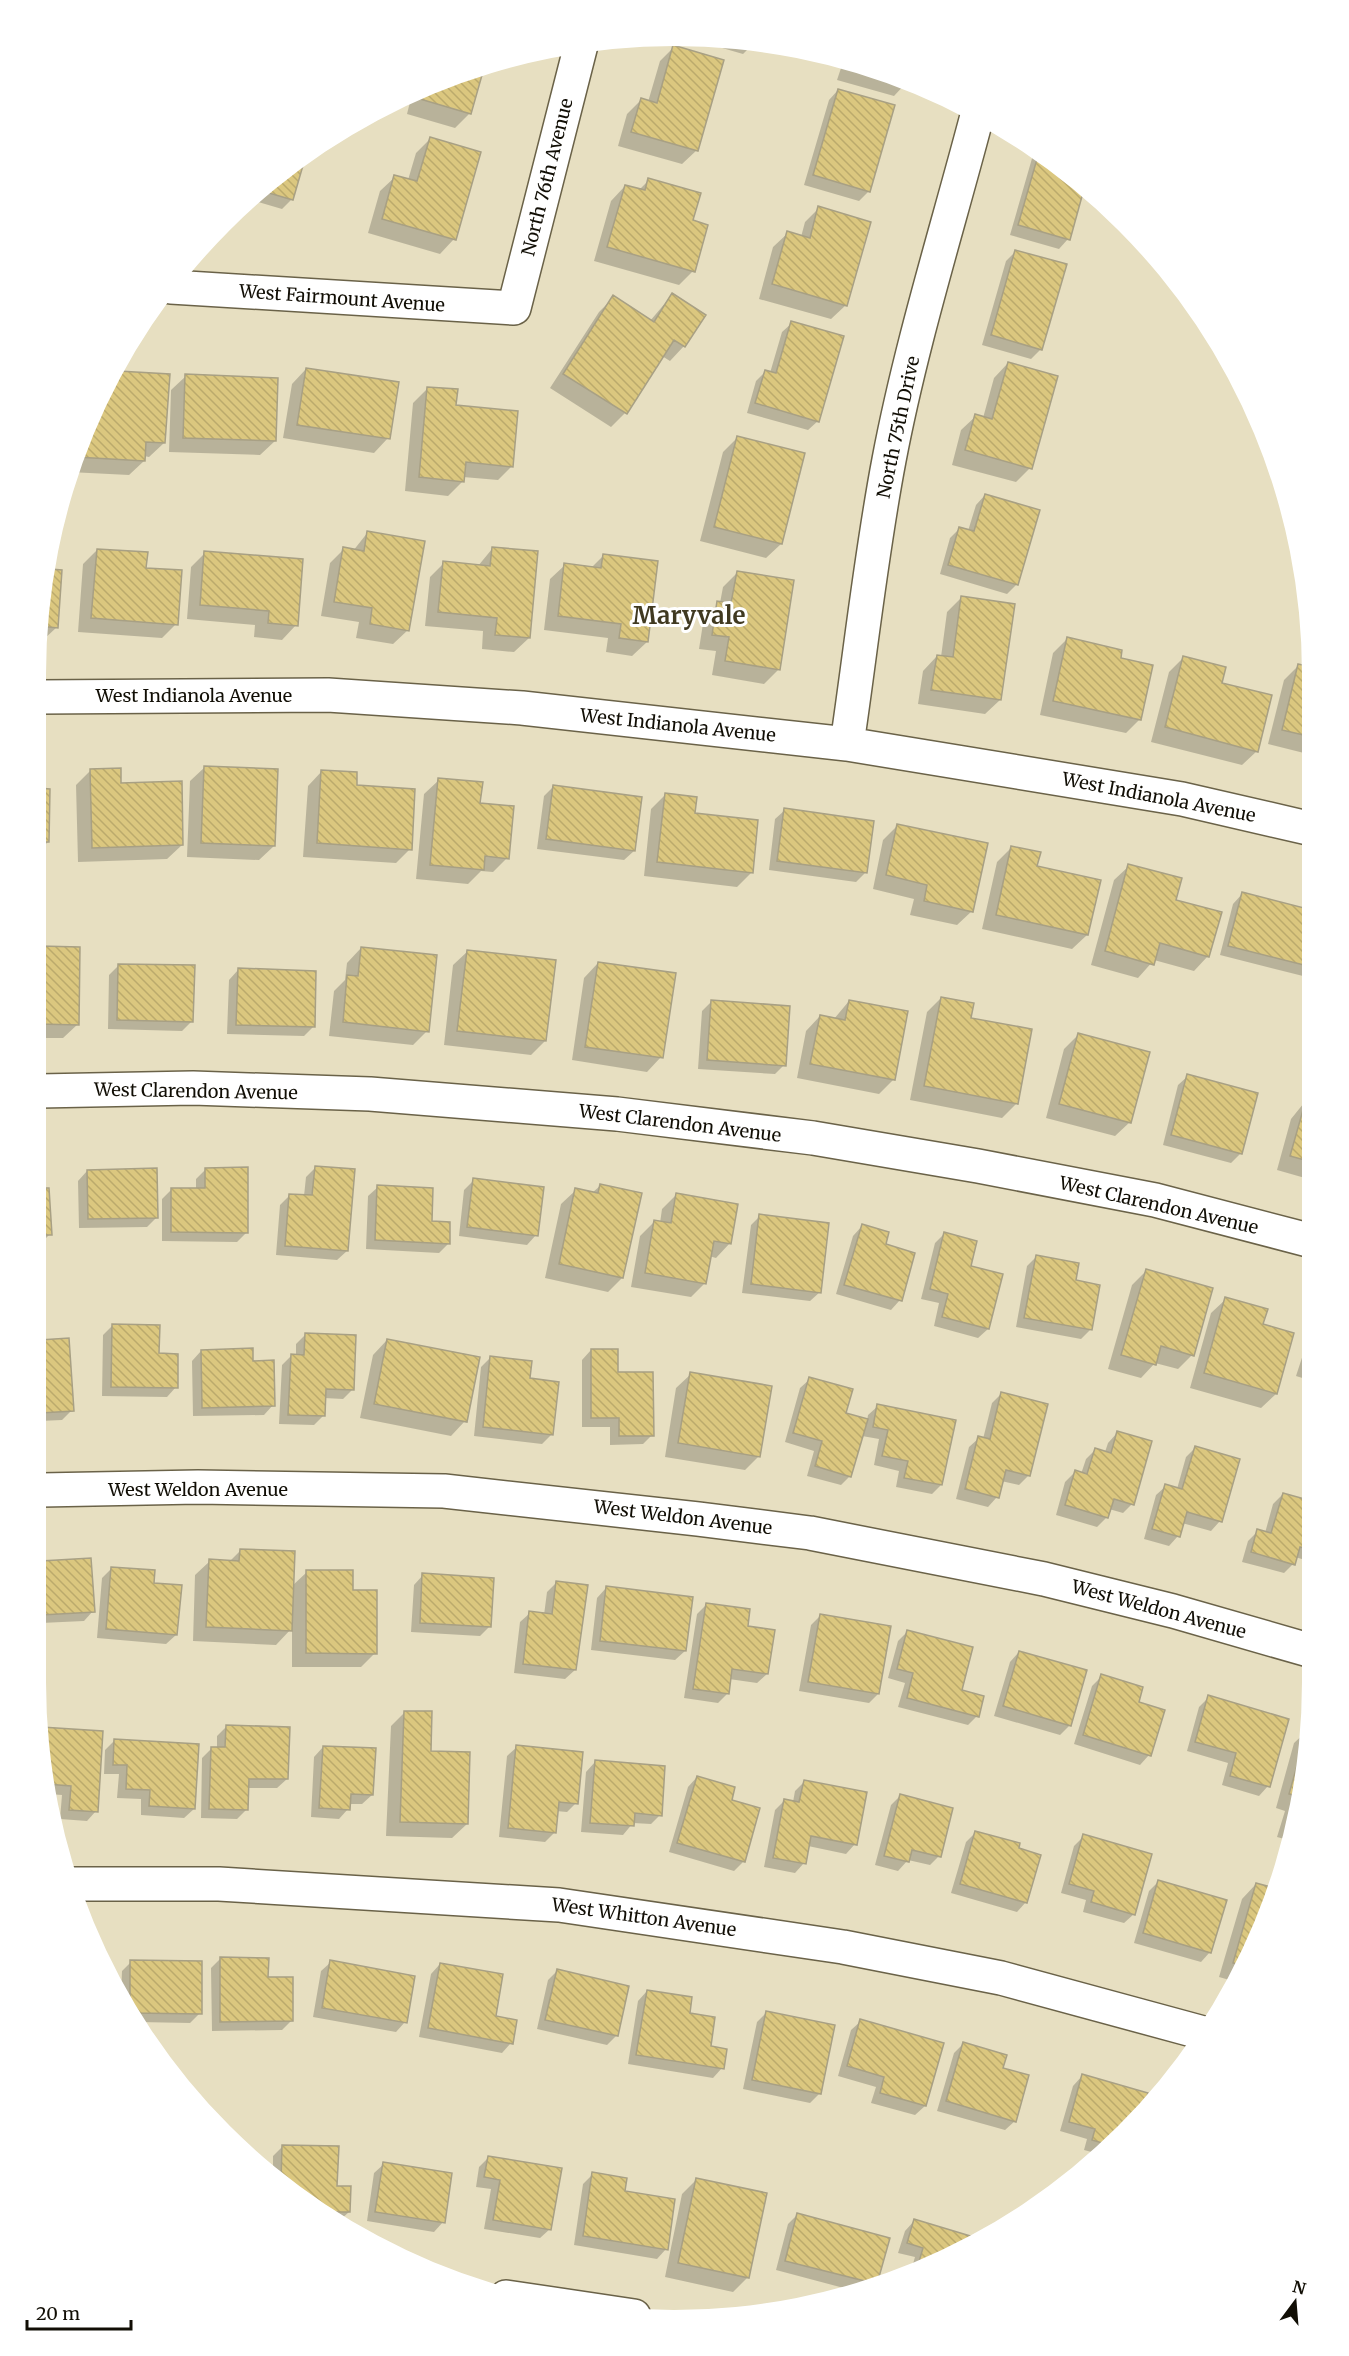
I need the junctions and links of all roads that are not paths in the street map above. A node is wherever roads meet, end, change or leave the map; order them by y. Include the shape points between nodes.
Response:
1 (578, 55) edge
2 (975, 123) edge
3 (180, 288) edge
4 (514, 308) joint
5 (46, 697) edge
6 (847, 744) junction
7 (1302, 827) edge
8 (46, 1091) edge
9 (1302, 1238) edge
10 (46, 1490) edge
11 (1302, 1648) edge
12 (80, 1884) edge
13 (1196, 2031) edge

1 - 4 street, North 76th Avenue
2 - 6 street, North 75th Drive via 890,458 878,517
3 - 4 street, West Fairmount Avenue
5 - 6 street, West Indianola Avenue via 328,695 522,708
6 - 7 street, West Indianola Avenue via 1182,799
8 - 9 street, West Clarendon Avenue via 193,1088 370,1094 617,1114 813,1138 978,1166 1155,1200
10 - 11 street, West Weldon Avenue via 198,1487 444,1491 810,1533 1044,1579
12 - 13 street, West Whitton Avenue via 219,1884 559,1905 843,1947 978,1973

